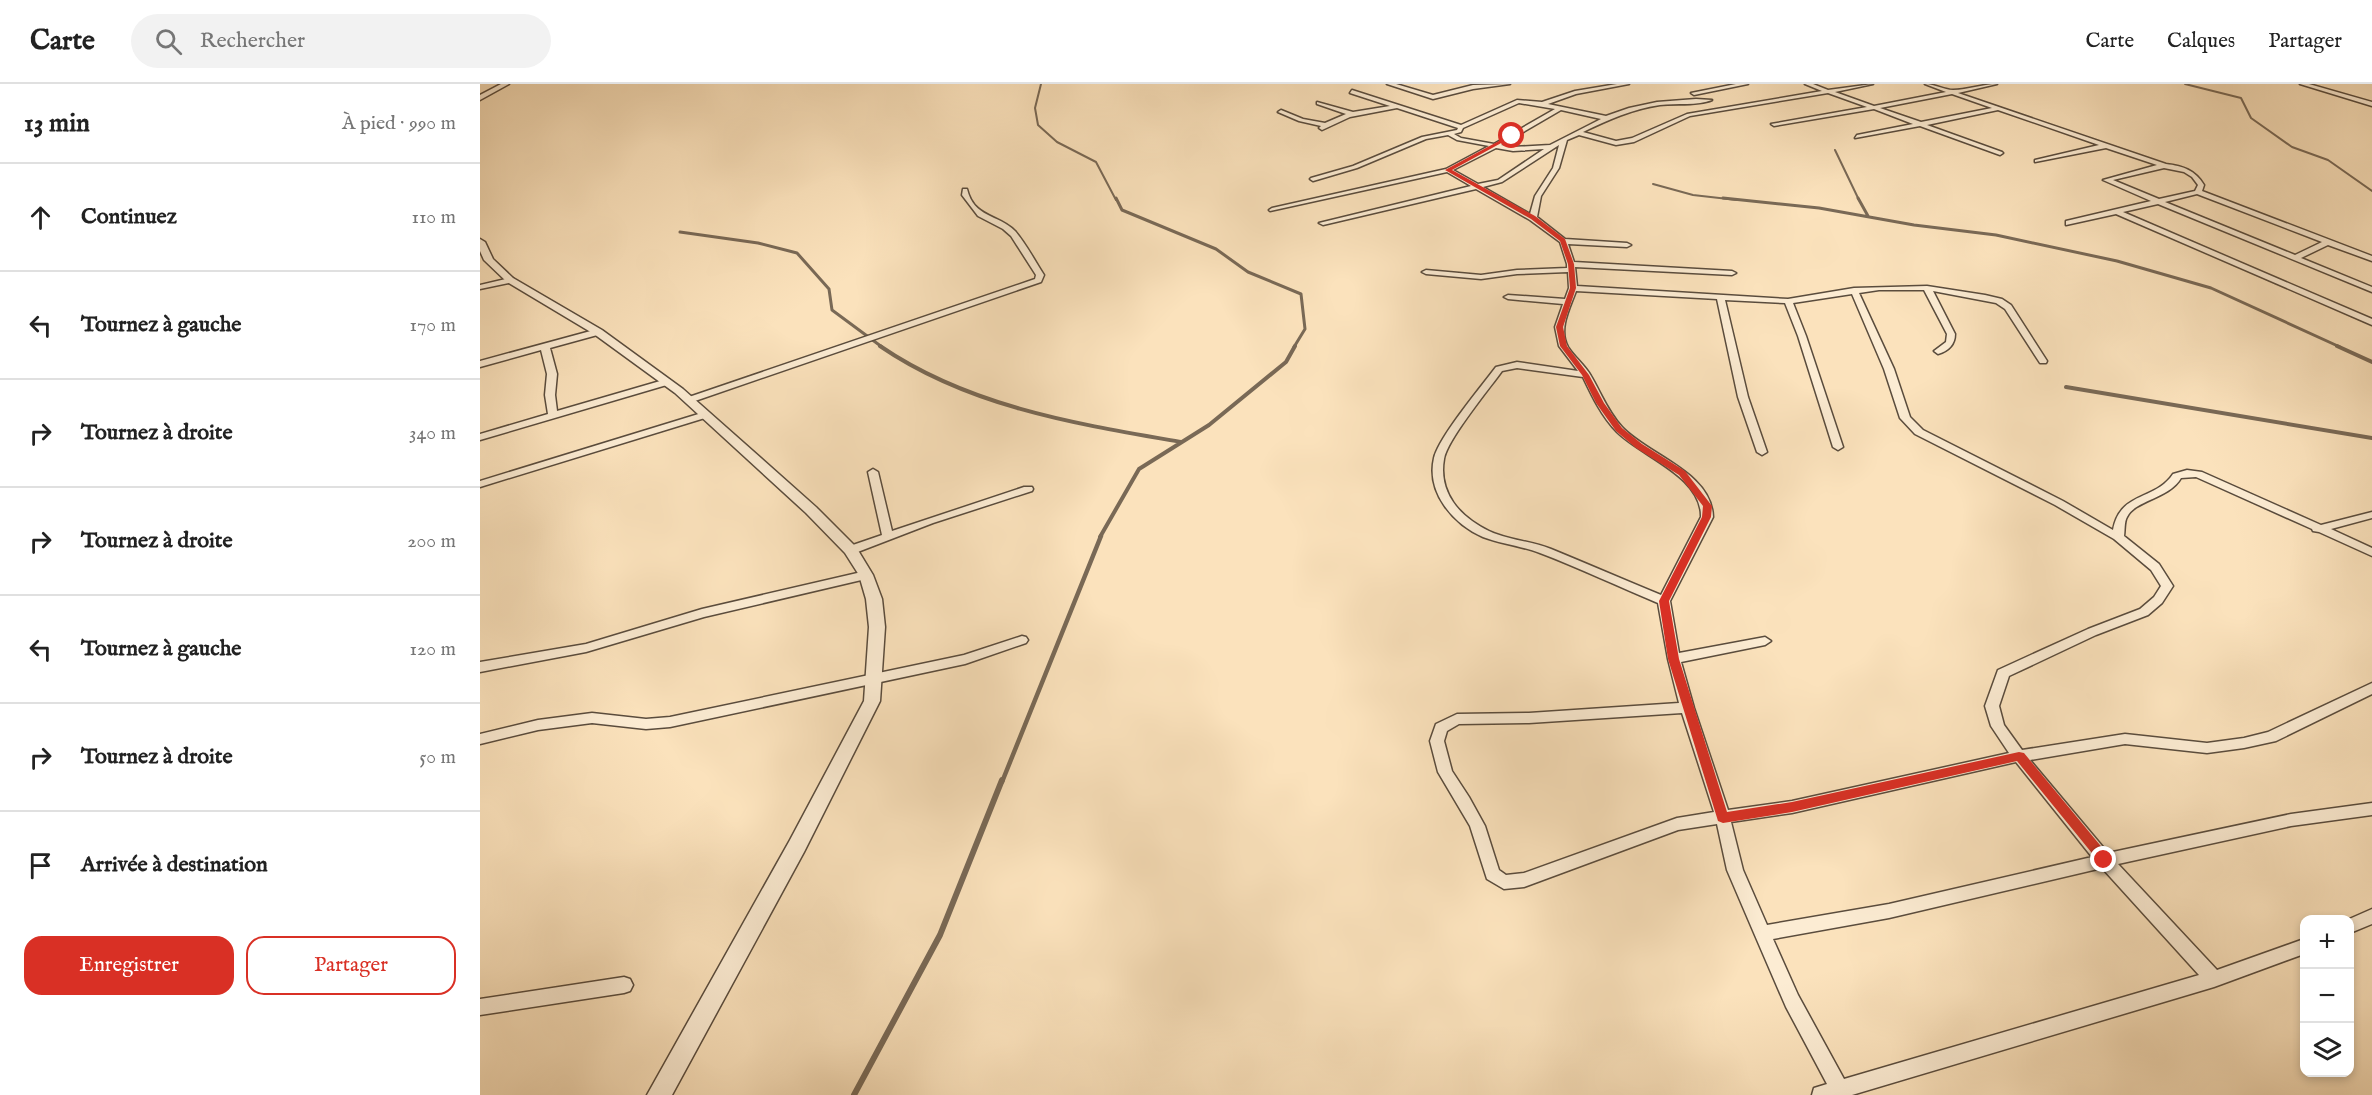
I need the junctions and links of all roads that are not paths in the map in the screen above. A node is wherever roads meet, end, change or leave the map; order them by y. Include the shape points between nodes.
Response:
1 (506, 84) edge
2 (1390, 84) edge
3 (1507, 84) edge
4 (1626, 84) edge
5 (1745, 84) edge
6 (1808, 84) edge
7 (1870, 84) edge
8 (1928, 84) edge
9 (1994, 84) edge
10 (2307, 84) edge
11 (1491, 85) edge
12 (1829, 91) junction
13 (1352, 92) dead end
14 (1502, 92) dead end
15 (1952, 92) junction
16 (1694, 93) dead end
17 (1510, 97) dead end
18 (480, 98) edge
19 (1709, 100) dead end
20 (1519, 101) junction
21 (1319, 103) dead end
22 (1542, 104) junction
23 (2372, 104) edge
24 (1397, 106) junction
25 (1873, 106) junction
26 (1560, 108) junction
27 (2002, 108) junction
28 (1281, 112) dead end
29 (1353, 114) junction
30 (1607, 118) junction
31 (1774, 124) dead end
32 (1917, 124) junction
33 (1461, 127) junction
34 (1579, 133) junction
35 (1450, 135) junction
36 (1857, 137) dead end
37 (1564, 139) junction
38 (2106, 145) junction
39 (1495, 146) junction
40 (1551, 147) junction
41 (2000, 153) dead end
42 (2037, 161) dead end
43 (2165, 166) junction
44 (1448, 170) junction
45 (1313, 178) dead end
46 (1478, 187) junction
47 (965, 190) dead end
48 (2198, 192) junction
49 (2158, 203) junction
50 (1272, 210) dead end
51 (2117, 212) junction
52 (1533, 218) junction
53 (1323, 223) dead end
54 (2069, 223) dead end
55 (1563, 241) junction
56 (480, 242) edge
57 (2328, 242) junction
58 (1627, 245) dead end
59 (2295, 258) junction
60 (2372, 259) edge
61 (1571, 267) junction
62 (1426, 272) dead end
63 (1732, 273) dead end
64 (510, 280) junction
65 (480, 287) edge
66 (1573, 288) junction
67 (1927, 288) junction
68 (1854, 290) junction
69 (2372, 290) edge
70 (1508, 297) dead end
71 (1721, 298) junction
72 (1788, 301) junction
73 (1568, 303) junction
74 (2372, 322) edge
75 (598, 332) junction
76 (545, 347) junction
77 (1938, 351) dead end
78 (2043, 361) dead end
79 (480, 364) edge
80 (1586, 375) junction
81 (667, 382) junction
82 (689, 400) junction
83 (553, 415) junction
84 (705, 415) junction
85 (482, 438) edge
86 (1838, 447) dead end
87 (1762, 452) dead end
88 (873, 472) dead end
89 (480, 484) edge
90 (1028, 489) dead end
91 (2372, 515) edge
92 (2317, 529) junction
93 (888, 536) junction
94 (2118, 537) junction
95 (851, 550) junction
96 (2372, 552) edge
97 (866, 575) junction
98 (1664, 601) junction
99 (1022, 640) dead end
100 (1765, 641) dead end
101 (1674, 659) junction
102 (480, 666) edge
103 (875, 679) junction
104 (2372, 688) edge
105 (1687, 708) junction
106 (480, 739) edge
107 (2019, 756) junction
108 (2372, 809) edge
109 (1723, 818) junction
110 (2104, 860) junction
111 (2372, 916) edge
112 (2354, 924) edge
113 (1762, 933) junction
114 (2300, 948) edge
115 (2214, 978) junction
116 (624, 985) dead end
117 (480, 1007) edge
118 (1842, 1093) edge
119 (659, 1095) edge
120 (1821, 1095) edge

1 - 18 street
2 - 11 street via 1433,97
3 - 11 street
4 - 22 street via 1575,93
5 - 16 street
6 - 12 street
7 - 12 street
8 - 15 street
9 - 15 street
10 - 23 street
11 - 14 street
12 - 25 street
12 - 34 street via 1689,115 1634,140 1616,143
13 - 24 street
15 - 25 street
15 - 27 street
17 - 20 street
19 - 30 street via 1649,106
20 - 22 street
20 - 33 street
21 - 29 street
22 - 26 street
24 - 29 street
24 - 33 street
25 - 31 street
25 - 32 street
26 - 30 street
26 - 39 street
27 - 32 street
27 - 38 street
28 - 29 street via 1324,127
30 - 34 street
32 - 36 street
32 - 41 street
33 - 35 street
34 - 37 street
35 - 39 street
35 - 45 street via 1424,138 1355,167
37 - 40 street
37 - 52 street via 1556,168 1538,196
38 - 42 street
38 - 43 street
39 - 40 street via 1519,150
39 - 44 street
40 - 46 street via 1506,179
43 - 48 street via 2196,175 2201,185
43 - 49 street via 2106,180
44 - 46 street
44 - 50 street
46 - 52 street
46 - 53 street
47 - 82 street via 980,215 1006,226 1014,235 1040,275 1038,280
48 - 49 street
48 - 57 street
49 - 51 street
49 - 59 street
51 - 54 street
51 - 74 street
52 - 55 street
55 - 58 street
55 - 61 street
56 - 64 street via 489,261
57 - 59 street
57 - 60 street
59 - 69 street
61 - 62 street via 1481,277
61 - 63 street
61 - 66 street
64 - 65 street
64 - 75 street
66 - 71 street
66 - 73 street
67 - 68 street
67 - 77 street via 1951,334 1949,346
67 - 78 street via 1999,301 2008,307
68 - 72 street
68 - 94 street via 1889,369 1905,418 1918,432
70 - 73 street
71 - 72 street
71 - 87 street via 1743,397
72 - 86 street
73 - 80 street via 1559,327 1560,339
75 - 76 street
75 - 81 street
76 - 79 street
76 - 83 street via 552,374
80 - 98 street via 1619,429 1682,473 1707,506 1707,517
80 - 98 street via 1517,365 1499,369 1439,458 1443,496 1464,520 1486,534 1543,550
81 - 82 street
81 - 83 street
82 - 84 street
83 - 85 street
84 - 89 street
84 - 95 street
88 - 93 street
90 - 93 street
91 - 92 street
92 - 94 street via 2218,482 2187,472 2171,486 2129,507 2121,517
92 - 96 street
93 - 95 street
94 - 107 street via 2155,567 2167,586 2144,612 2003,673 1992,706 1998,726
95 - 97 street
97 - 102 street via 654,625 586,648
97 - 103 street via 877,627
98 - 101 street
99 - 103 street via 965,659
100 - 101 street
101 - 105 street
103 - 106 street via 670,722 646,724 592,718 538,725
103 - 119 street via 872,701 829,785
104 - 107 street via 2271,737 2244,743 2207,748 2125,739
105 - 109 street
105 - 109 street via 1457,719 1441,728 1437,741 1445,772 1477,826 1493,874 1504,882 1524,880 1677,824
107 - 109 street via 1792,807
107 - 110 street
108 - 110 street via 2290,820
109 - 113 street via 1735,870
110 - 113 street via 1889,911
110 - 115 street
111 - 112 street
113 - 118 street via 1792,1001
114 - 115 street
115 - 118 street
116 - 117 street
118 - 120 street

